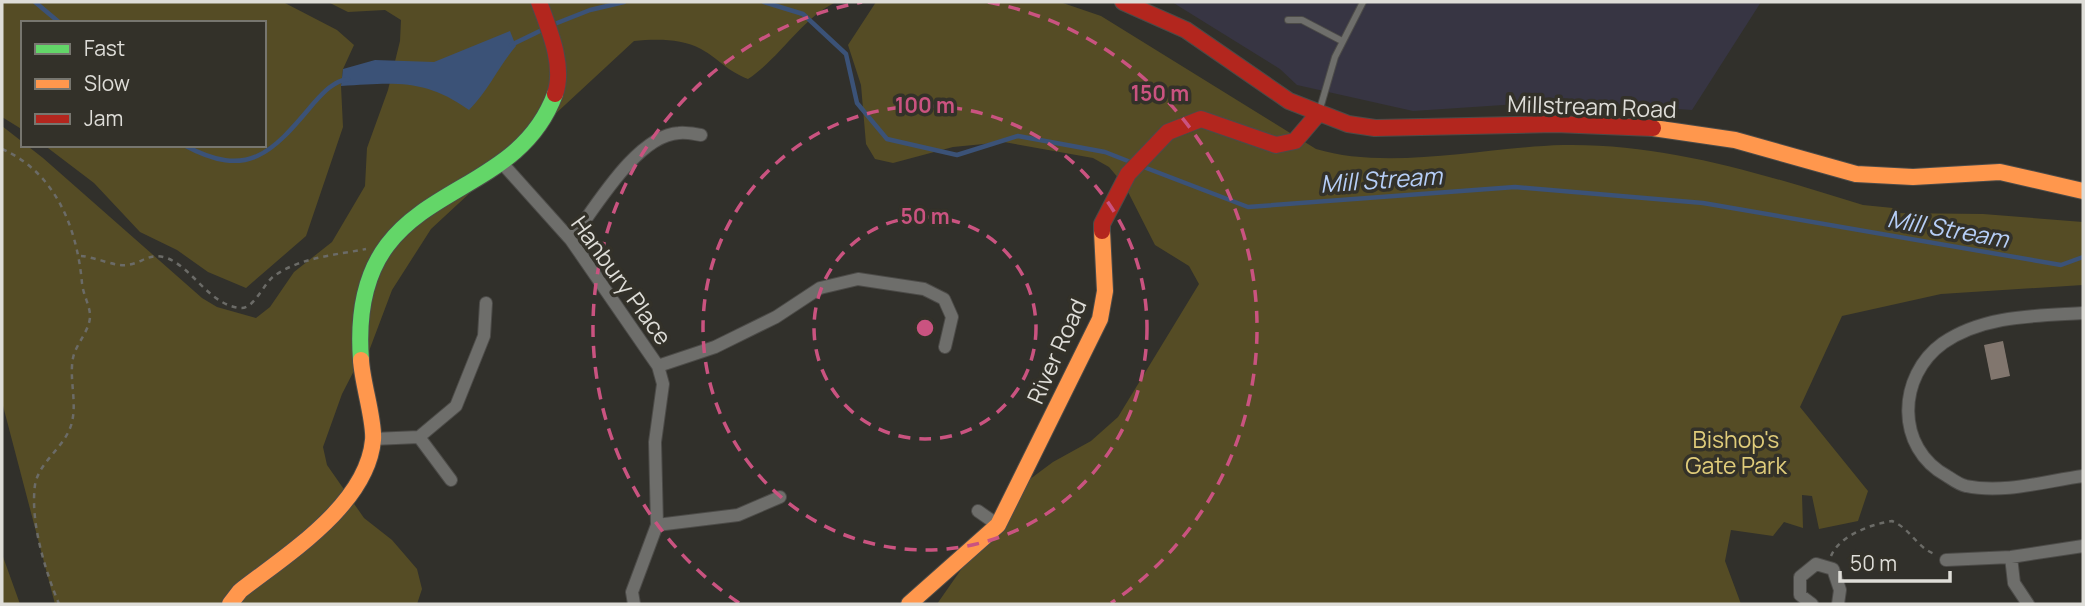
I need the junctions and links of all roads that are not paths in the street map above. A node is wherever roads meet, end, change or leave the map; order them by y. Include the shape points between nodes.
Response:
1 (1123, 2) edge
2 (1363, 2) edge
3 (540, 6) edge
4 (1287, 20) dead end
5 (1342, 41) junction
6 (1318, 114) junction
7 (701, 135) dead end
8 (501, 162) junction
9 (2083, 191) edge
10 (571, 240) junction
11 (486, 303) dead end
12 (2083, 313) edge
13 (945, 347) dead end
14 (658, 366) junction
15 (419, 437) junction
16 (373, 439) junction
17 (2083, 476) edge
18 (451, 480) dead end
19 (780, 497) dead end
20 (978, 511) dead end
21 (657, 524) junction
22 (998, 525) junction
23 (2083, 546) edge
24 (2011, 557) junction
25 (1946, 560) road end
26 (230, 604) edge
27 (634, 604) edge
28 (909, 604) edge
29 (1812, 604) edge
30 (1838, 604) edge
31 (2028, 604) edge

1 - 6 street, Millstream Road via 1186,30 1289,101
2 - 5 lane
3 - 8 street via 554,50 558,89 540,127
4 - 5 lane via 1302,20
5 - 6 lane
6 - 9 street, Millstream Road via 1375,128 1555,124 1657,128 1734,140 1856,174 1891,178 2000,172
6 - 22 street, River Road via 1295,141 1276,145 1201,119 1168,132 1128,174 1102,224 1105,291 1100,319
7 - 10 street via 678,132 655,141 626,166
8 - 10 street, Hanbury Place
8 - 16 street via 423,210 388,244 365,289 359,361
10 - 14 street, Hanbury Place
11 - 15 street via 484,336 456,406
12 - 17 street via 2015,317 1976,326 1943,343 1920,365 1909,391 1907,420 1917,448 1935,470 1964,486 1999,488
13 - 14 street via 952,317 944,299 924,289 858,279 820,288 776,317 715,347
14 - 21 street, Hanbury Place via 663,384 655,442
15 - 16 street
15 - 18 street
16 - 26 street via 361,478 345,503
19 - 21 street via 738,515
20 - 22 street
21 - 27 street, Hanbury Place via 632,592
22 - 28 street, River Road
23 - 24 street
24 - 25 street
24 - 31 street via 2014,583
29 - 30 street via 1800,595 1800,577 1816,564 1827,566 1838,576

